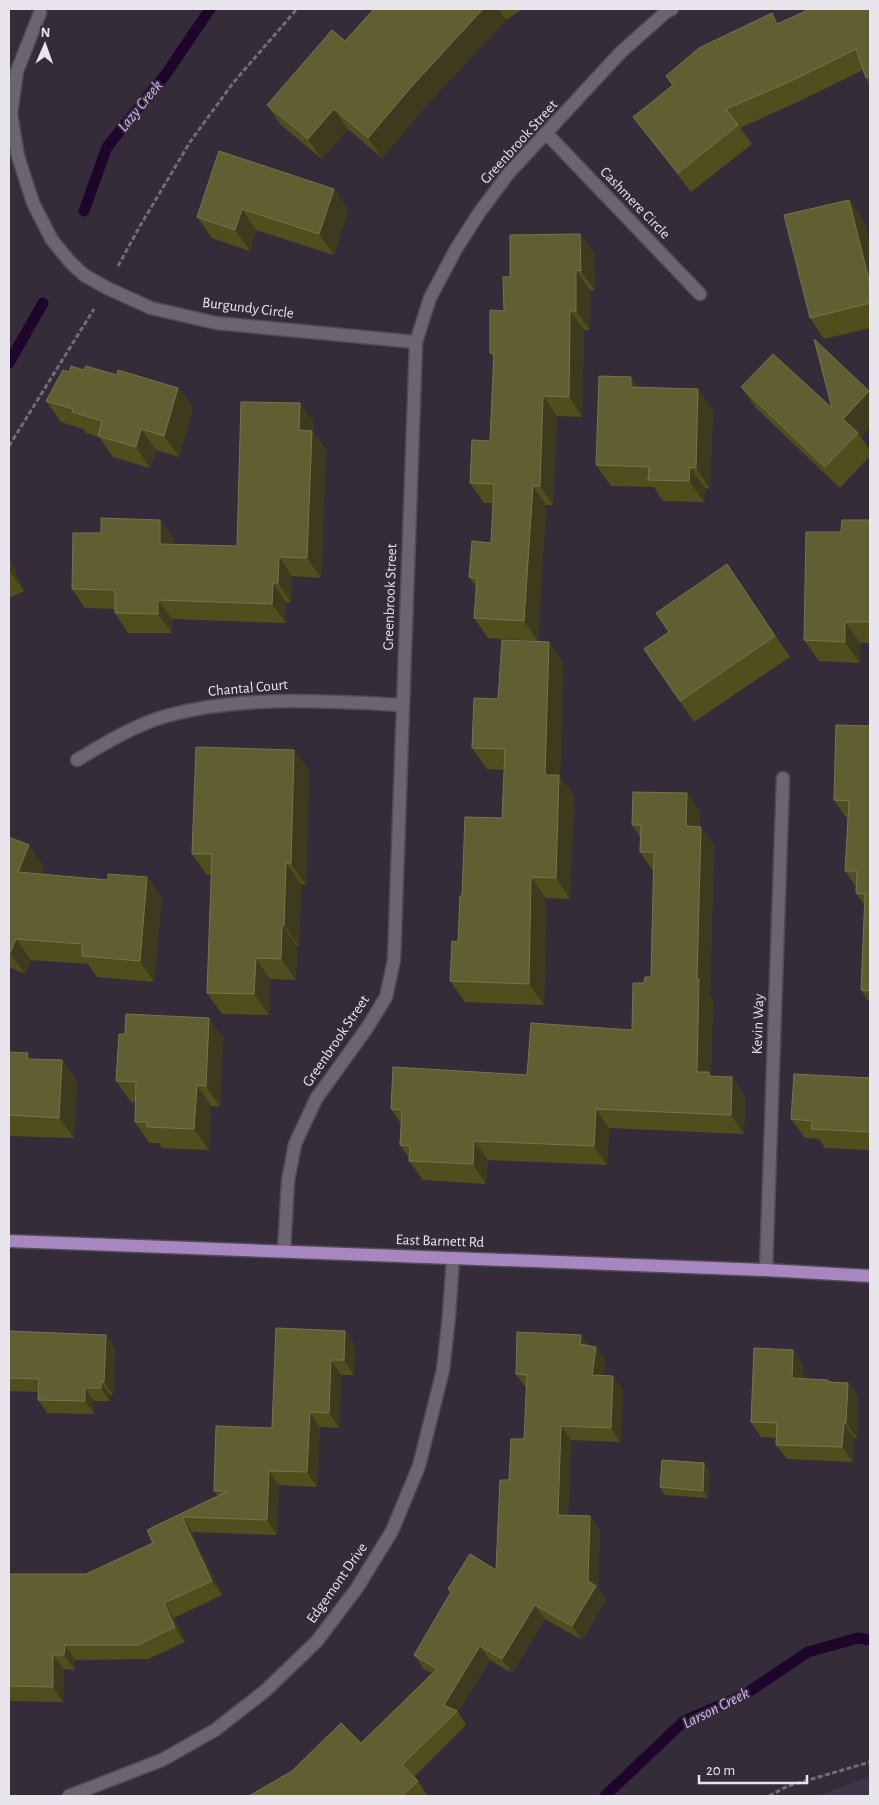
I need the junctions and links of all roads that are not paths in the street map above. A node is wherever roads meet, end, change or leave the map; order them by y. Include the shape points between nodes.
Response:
1 (672, 9) edge
2 (40, 13) dead end
3 (547, 134) junction
4 (700, 294) dead end
5 (416, 342) junction
6 (402, 705) junction
7 (77, 760) dead end
8 (783, 778) dead end
9 (9, 1241) edge
10 (284, 1252) junction
11 (453, 1258) junction
12 (766, 1270) junction
13 (870, 1276) edge
14 (68, 1796) edge

1 - 3 street, Greenbrook Street via 621,52
2 - 5 street, Burgundy Circle via 17,71 11,114 18,156 33,203 52,240 84,275 151,308 216,323
3 - 4 street, Cashmere Circle
3 - 5 street, Greenbrook Street via 508,174 456,249 430,298
5 - 6 street, Greenbrook Street
6 - 7 street, Chantal Court via 302,700 220,704 165,717 119,735
6 - 10 street, Greenbrook Street via 394,960 386,997 316,1099 296,1144 288,1181
8 - 12 street, Kevin Way
9 - 10 main road, East Barnett Rd
10 - 11 main road, East Barnett Rd
11 - 12 main road, East Barnett Rd
11 - 14 street, Edgemont Drive via 443,1370 419,1466 392,1531 358,1588 317,1641 265,1691 215,1730 162,1760
12 - 13 main road, East Barnett Rd

